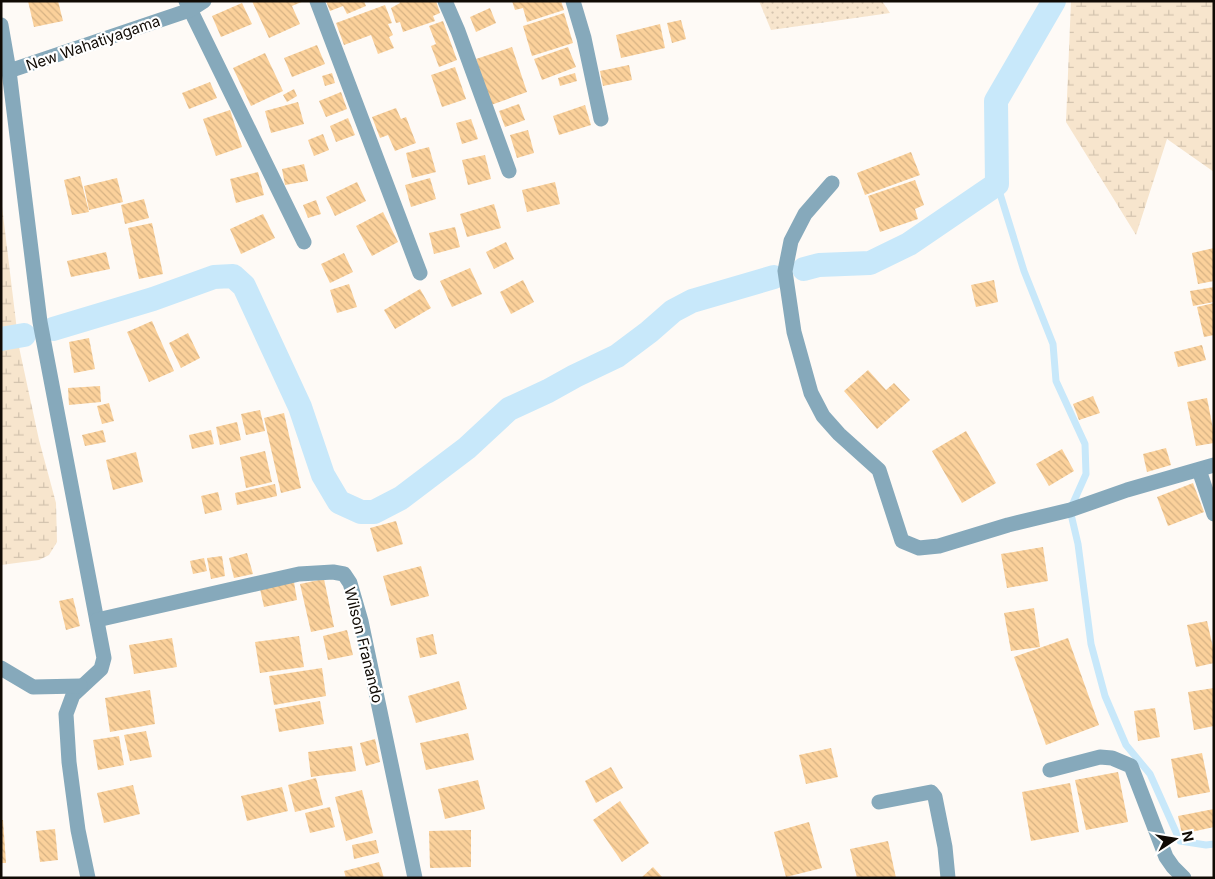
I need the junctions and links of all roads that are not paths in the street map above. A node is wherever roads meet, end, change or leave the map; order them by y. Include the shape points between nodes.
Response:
1 (204, 1) edge
2 (317, 1) edge
3 (445, 1) edge
4 (573, 1) edge
5 (188, 6) edge
6 (1, 25) edge
7 (9, 71) junction
8 (601, 119) dead end
9 (509, 170) dead end
10 (832, 183) dead end
11 (304, 242) dead end
12 (420, 274) dead end
13 (1214, 465) edge
14 (1199, 470) junction
15 (1214, 514) edge
16 (97, 620) junction
17 (1, 668) edge
18 (80, 686) junction
19 (1050, 770) dead end
20 (879, 802) dead end
21 (88, 878) edge
22 (415, 878) edge
23 (948, 878) edge
24 (1184, 878) edge

1 - 5 street, New Wahatiyagama
2 - 12 street
3 - 9 street
4 - 8 street
5 - 7 street, New Wahatiyagama
5 - 11 street
6 - 7 street
7 - 16 street via 40,322
10 - 14 street via 805,214 791,241 785,271 794,332 811,392 834,428 879,470 902,541 920,548 939,546
13 - 14 street
14 - 15 street
16 - 18 street via 104,658 101,669
16 - 22 street, Wilson Franando via 299,574 344,574 350,583 361,621
17 - 18 street via 33,687
18 - 21 street via 66,714 78,830
19 - 24 street via 1100,757 1131,766 1166,857
20 - 23 street via 931,792 935,797

